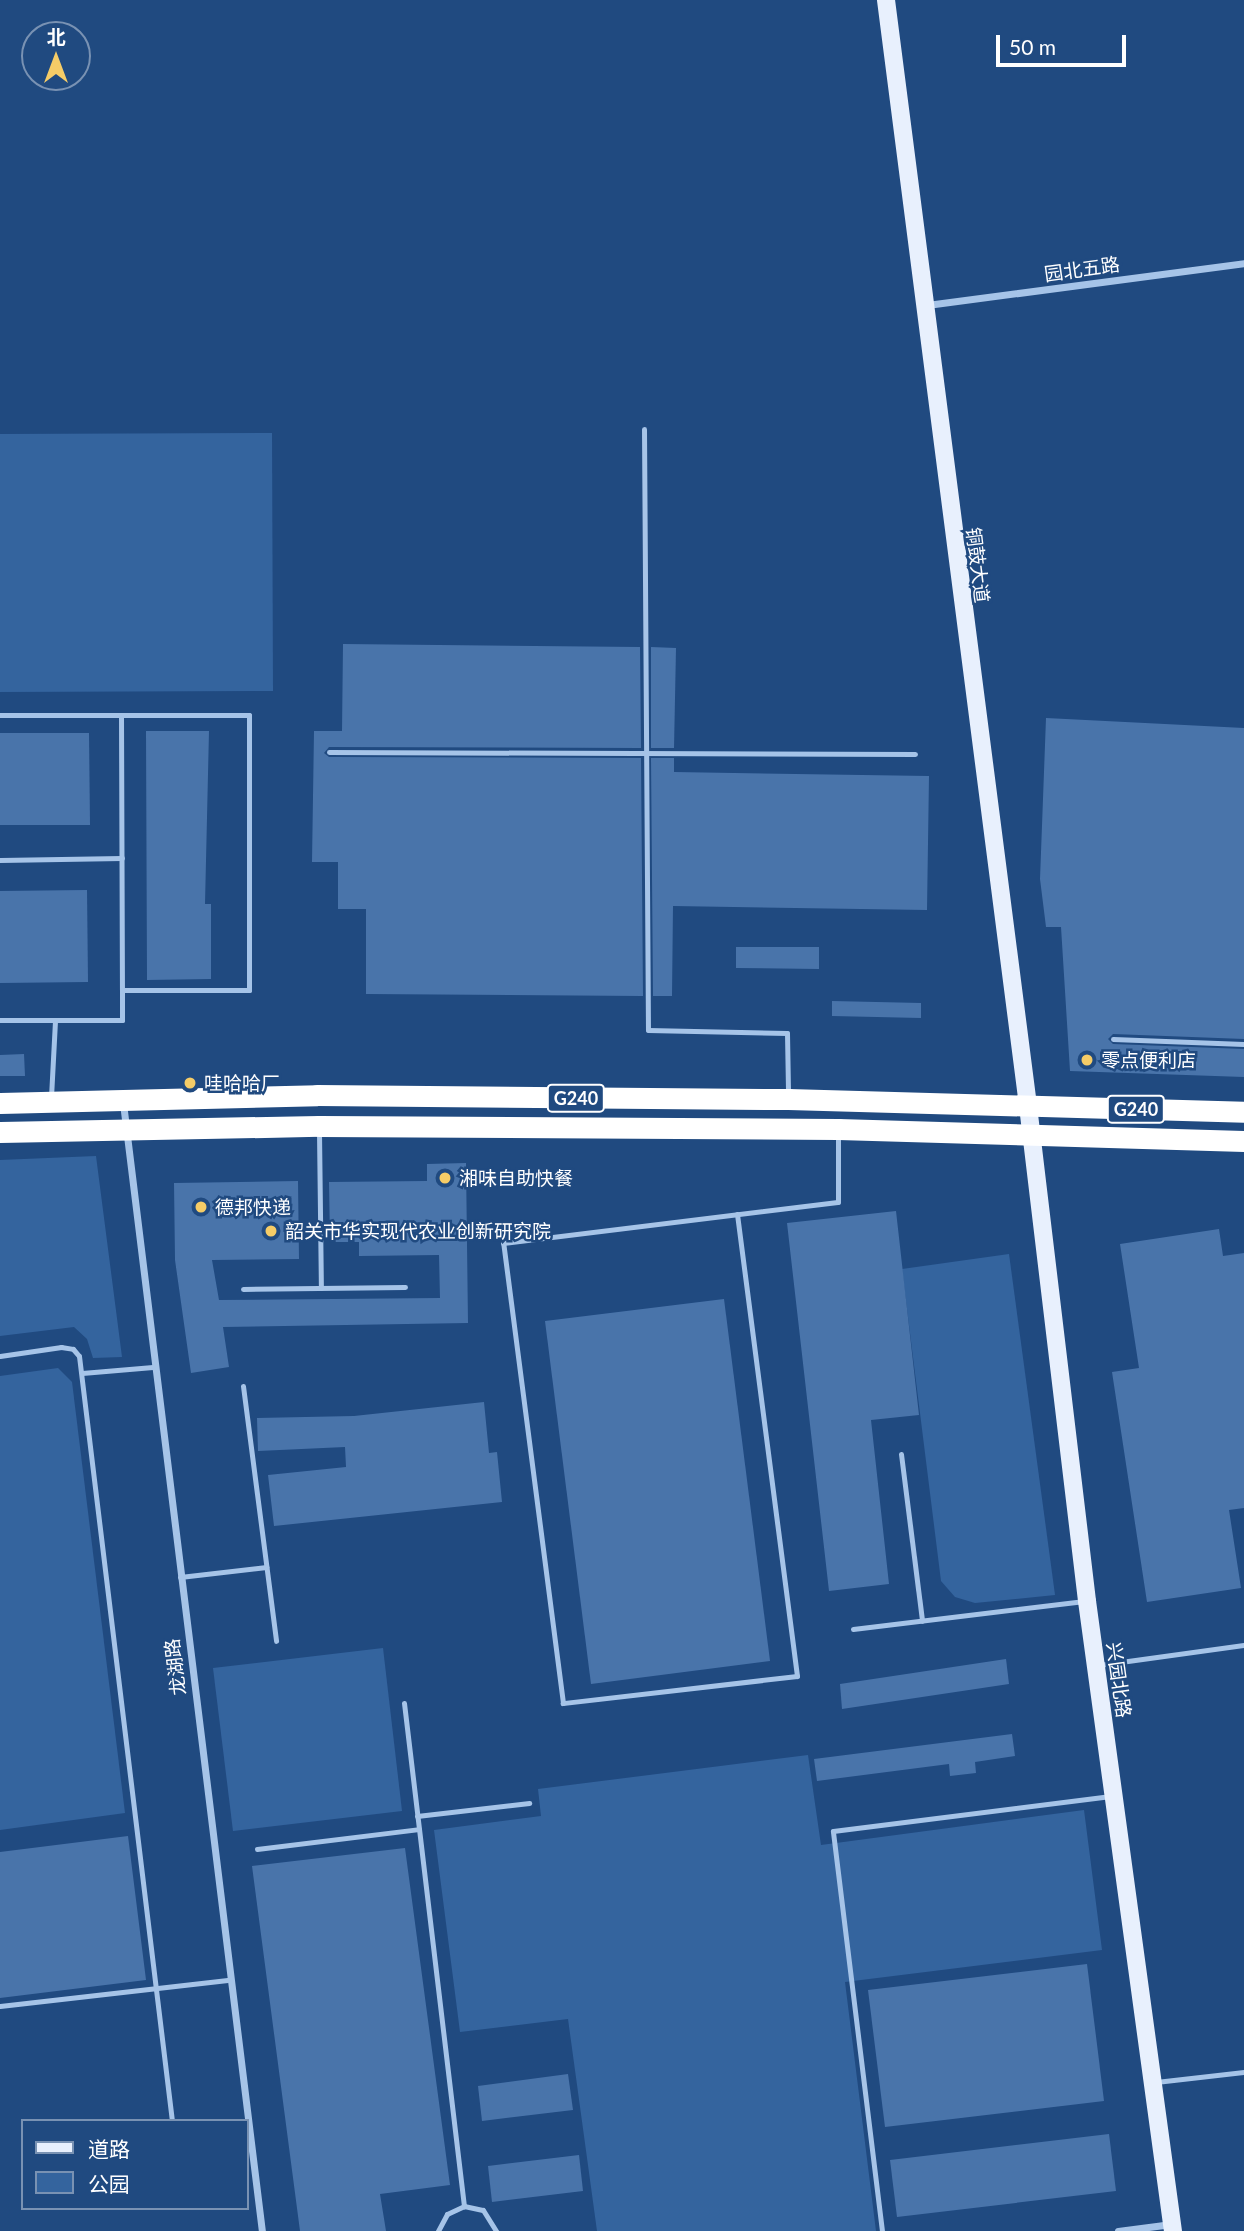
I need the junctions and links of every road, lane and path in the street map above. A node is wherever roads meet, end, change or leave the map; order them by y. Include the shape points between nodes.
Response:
1 (886, 0) edge
2 (1244, 263) edge
3 (923, 306) junction
4 (644, 429) dead end
5 (0, 715) edge
6 (121, 715) junction
7 (329, 752) dead end
8 (646, 753) junction
9 (915, 754) dead end
10 (121, 858) junction
11 (0, 860) edge
12 (122, 990) junction
13 (0, 1020) edge
14 (55, 1020) junction
15 (1113, 1039) dead end
16 (1244, 1044) edge
17 (123, 1099) junction
18 (788, 1099) junction
19 (51, 1101) junction
20 (0, 1103) edge
21 (1028, 1106) junction
22 (1244, 1112) edge
23 (319, 1126) junction
24 (126, 1129) junction
25 (838, 1129) junction
26 (0, 1132) edge
27 (1032, 1135) junction
28 (1244, 1141) edge
29 (737, 1214) junction
30 (405, 1287) dead end
31 (321, 1288) junction
32 (243, 1289) dead end
33 (0, 1356) edge
34 (153, 1367) junction
35 (82, 1373) junction
36 (243, 1386) dead end
37 (901, 1454) dead end
38 (266, 1567) junction
39 (180, 1577) junction
40 (1087, 1601) junction
41 (922, 1621) junction
42 (853, 1629) dead end
43 (276, 1641) dead end
44 (1244, 1645) edge
45 (1096, 1665) junction
46 (404, 1703) dead end
47 (1114, 1796) junction
48 (529, 1802) dead end
49 (418, 1816) junction
50 (419, 1829) junction
51 (257, 1849) dead end
52 (228, 1979) junction
53 (156, 1988) junction
54 (0, 2006) edge
55 (1244, 2072) edge
56 (1153, 2082) junction
57 (172, 2119) edge
58 (247, 2119) edge
59 (248, 2127) edge
60 (464, 2206) junction
61 (1172, 2227) edge
62 (262, 2231) edge
63 (438, 2231) edge
64 (496, 2231) edge
65 (882, 2231) edge
66 (1118, 2231) edge

1 - 3 main road, 铜鼓大道
2 - 3 street, 园北五路
3 - 21 main road, 铜鼓大道
4 - 8 lane
5 - 6 lane
6 - 10 lane
6 - 12 lane via 249,715 249,990
7 - 8 lane
8 - 9 lane
8 - 18 lane via 648,1030 787,1033
10 - 11 lane
10 - 12 lane
12 - 14 lane via 122,1020
13 - 14 lane
14 - 19 lane
15 - 16 lane
17 - 18 highway, G240
17 - 19 highway, G240
17 - 24 street, 龙湖路
18 - 21 highway, G240
19 - 20 highway, G240
21 - 22 highway, G240
21 - 27 main road, 铜鼓大道
23 - 24 highway, G240
23 - 25 highway, G240
23 - 31 lane
24 - 26 highway, G240
24 - 34 street, 龙湖路
25 - 27 highway, G240
25 - 29 lane via 838,1202
27 - 28 highway, G240
27 - 40 main road, 兴园北路
29 - 29 lane via 503,1243 563,1703 797,1676
30 - 31 lane
31 - 32 lane
33 - 35 lane via 68,1347 77,1352
34 - 35 lane
34 - 39 street, 龙湖路
35 - 53 lane
36 - 38 lane
37 - 41 lane
38 - 39 lane
38 - 43 lane
39 - 52 street, 龙湖路
40 - 41 lane
40 - 45 main road, 兴园北路
41 - 42 lane
44 - 45 lane
45 - 47 main road, 兴园北路
46 - 49 lane
47 - 56 main road, 兴园北路
47 - 65 lane via 833,1830
48 - 49 lane
49 - 50 lane
50 - 51 lane
50 - 60 lane
52 - 53 lane
52 - 58 street, 龙湖路
53 - 54 lane
53 - 57 lane
55 - 56 lane
56 - 61 main road, 兴园北路
59 - 62 street, 龙湖路
60 - 63 lane via 447,2214
60 - 64 lane via 483,2210
61 - 66 street

